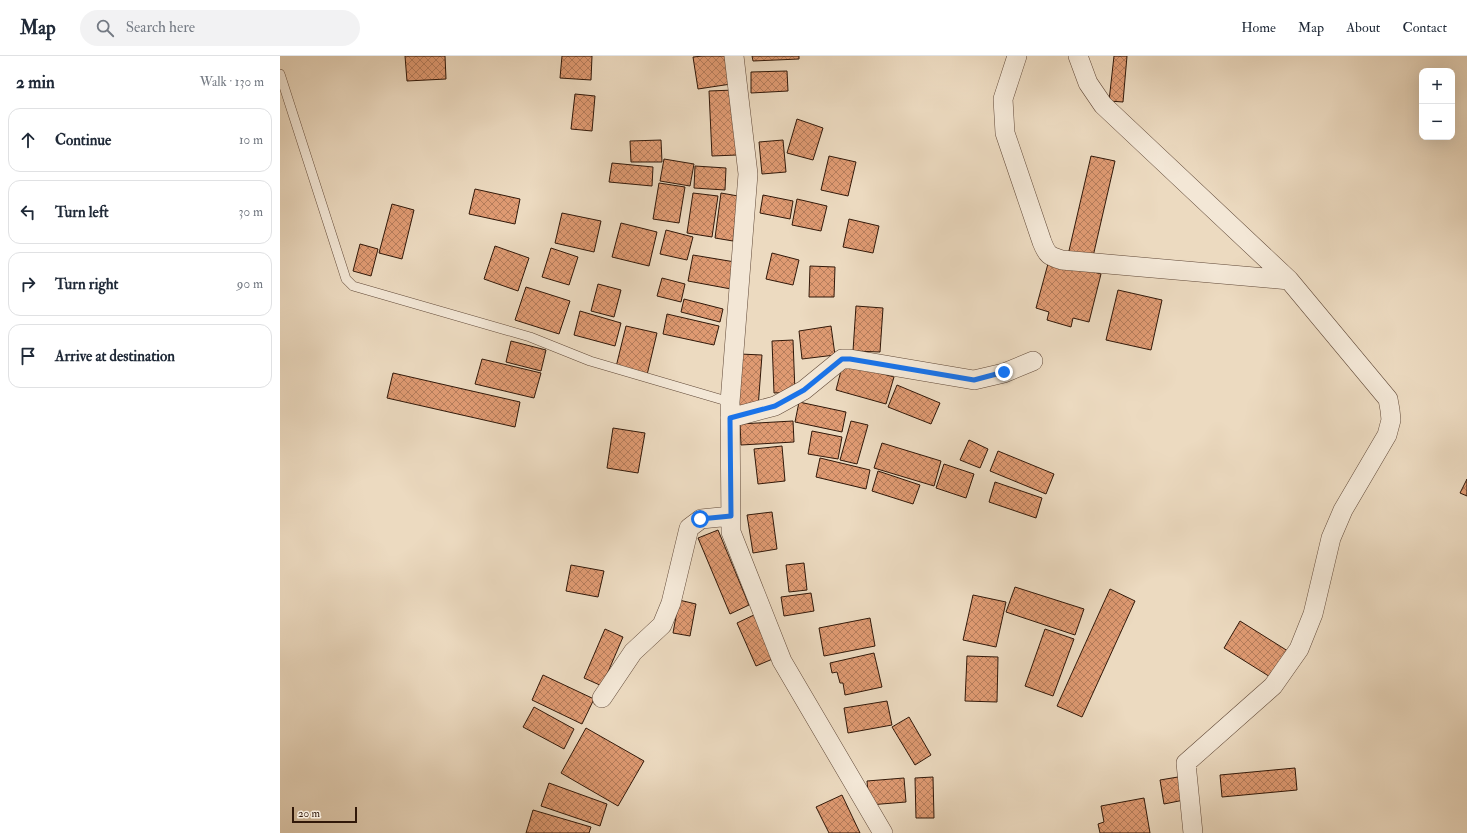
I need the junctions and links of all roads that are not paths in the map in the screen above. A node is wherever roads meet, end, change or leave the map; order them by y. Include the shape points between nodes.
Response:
1 (734, 56) edge
2 (1017, 56) edge
3 (1078, 56) edge
4 (280, 74) edge
5 (1289, 280) junction
6 (1033, 361) dead end
7 (730, 410) junction
8 (731, 516) junction
9 (602, 698) dead end
10 (883, 833) edge
11 (1194, 833) edge

1 - 7 street via 748,174
2 - 5 street via 1003,100 1005,133 1046,252 1062,260
3 - 5 street via 1088,82 1103,105
4 - 7 lane via 346,279 353,286 530,337
5 - 11 street via 1388,399 1391,420 1387,435 1343,510 1331,538 1313,614 1299,649 1273,686 1186,763
6 - 7 street via 974,380 842,359 804,390 775,406
7 - 8 street
8 - 9 street via 700,519 689,528 671,603 662,625 633,652
8 - 10 street via 731,532 782,661

